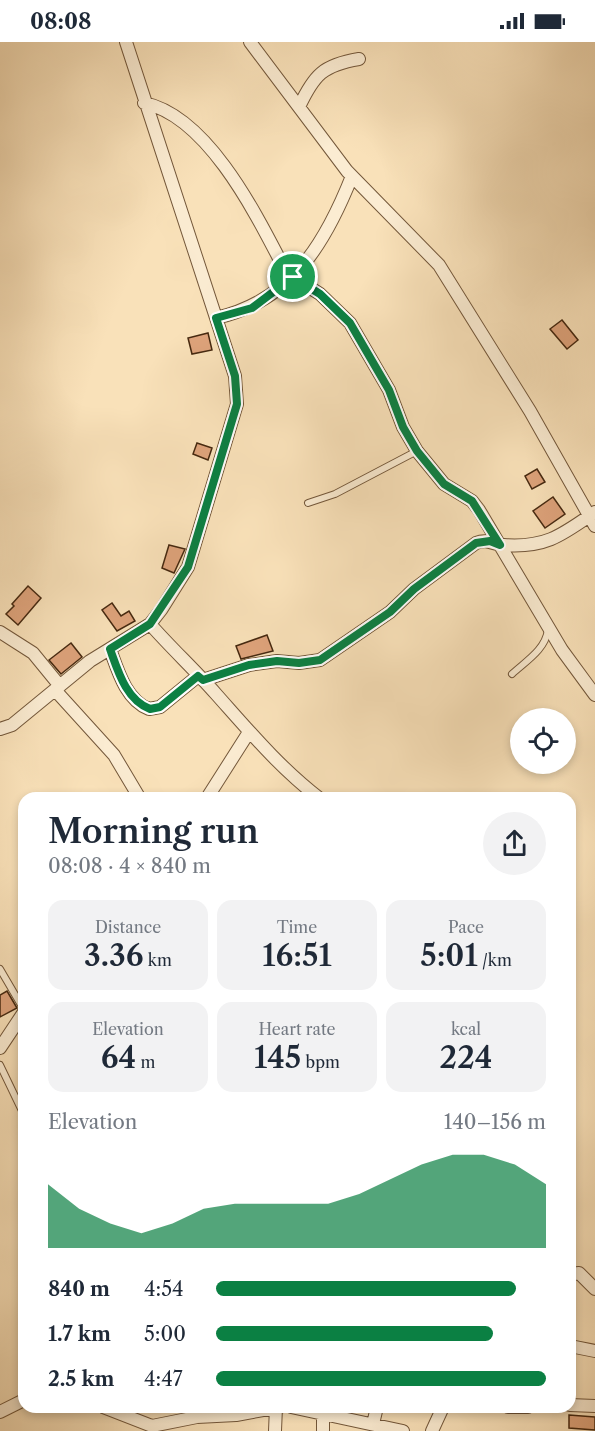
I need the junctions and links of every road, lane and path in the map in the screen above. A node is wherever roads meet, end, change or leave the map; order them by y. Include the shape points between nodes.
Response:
1 (126, 42) edge
2 (250, 42) edge
3 (359, 59) dead end
4 (144, 103) junction
5 (299, 107) junction
6 (352, 176) junction
7 (293, 277) junction
8 (216, 318) junction
9 (417, 451) junction
10 (308, 503) dead end
11 (593, 519) edge
12 (500, 545) junction
13 (150, 624) junction
14 (548, 626) junction
15 (0, 632) edge
16 (110, 649) junction
17 (512, 674) dead end
18 (200, 678) junction
19 (57, 688) junction
20 (595, 695) edge
21 (0, 729) edge
22 (249, 732) junction
23 (136, 792) edge
24 (211, 792) edge
25 (311, 792) edge
26 (0, 969) edge
27 (18, 1000) edge
28 (18, 1020) edge
29 (0, 1048) edge
30 (0, 1065) edge
31 (18, 1100) edge
32 (576, 1274) edge
33 (595, 1289) edge
34 (576, 1347) edge
35 (595, 1351) edge
36 (18, 1403) edge
37 (576, 1405) edge
38 (595, 1406) edge
39 (0, 1412) edge
40 (118, 1413) edge
41 (245, 1413) edge
42 (277, 1413) edge
43 (318, 1413) edge
44 (376, 1413) edge
45 (440, 1413) edge
46 (323, 1414) junction
47 (373, 1424) junction
48 (275, 1431) edge
49 (322, 1431) edge
50 (403, 1431) edge
51 (432, 1431) edge

1 - 4 street
2 - 5 street
3 - 5 street via 322,71
4 - 7 street via 169,111 202,137 232,178 282,266
4 - 8 street
5 - 6 street
6 - 7 street via 335,218
6 - 11 street via 439,266
7 - 8 street via 252,308
7 - 9 street via 320,294 350,323 389,390
8 - 13 street via 235,376 237,404 188,567
9 - 10 lane via 334,494
9 - 12 street via 444,484 472,501
11 - 12 street via 539,545
12 - 14 street
12 - 18 street via 490,541 476,543 390,612 320,660 249,665
13 - 16 street
13 - 18 street
14 - 17 lane via 542,645
14 - 20 street
15 - 19 street via 33,653
16 - 18 street via 128,691 150,709 160,707
16 - 19 street
18 - 22 street
19 - 21 street via 12,725
19 - 23 street via 114,756
22 - 24 street
22 - 25 street via 285,771
26 - 27 lane
28 - 29 street
30 - 31 lane
32 - 33 street
34 - 35 street
36 - 39 street
37 - 38 street
40 - 41 street via 152,1426
42 - 48 street
43 - 46 street
44 - 47 street
45 - 51 street
46 - 47 street
46 - 49 street
47 - 50 street

